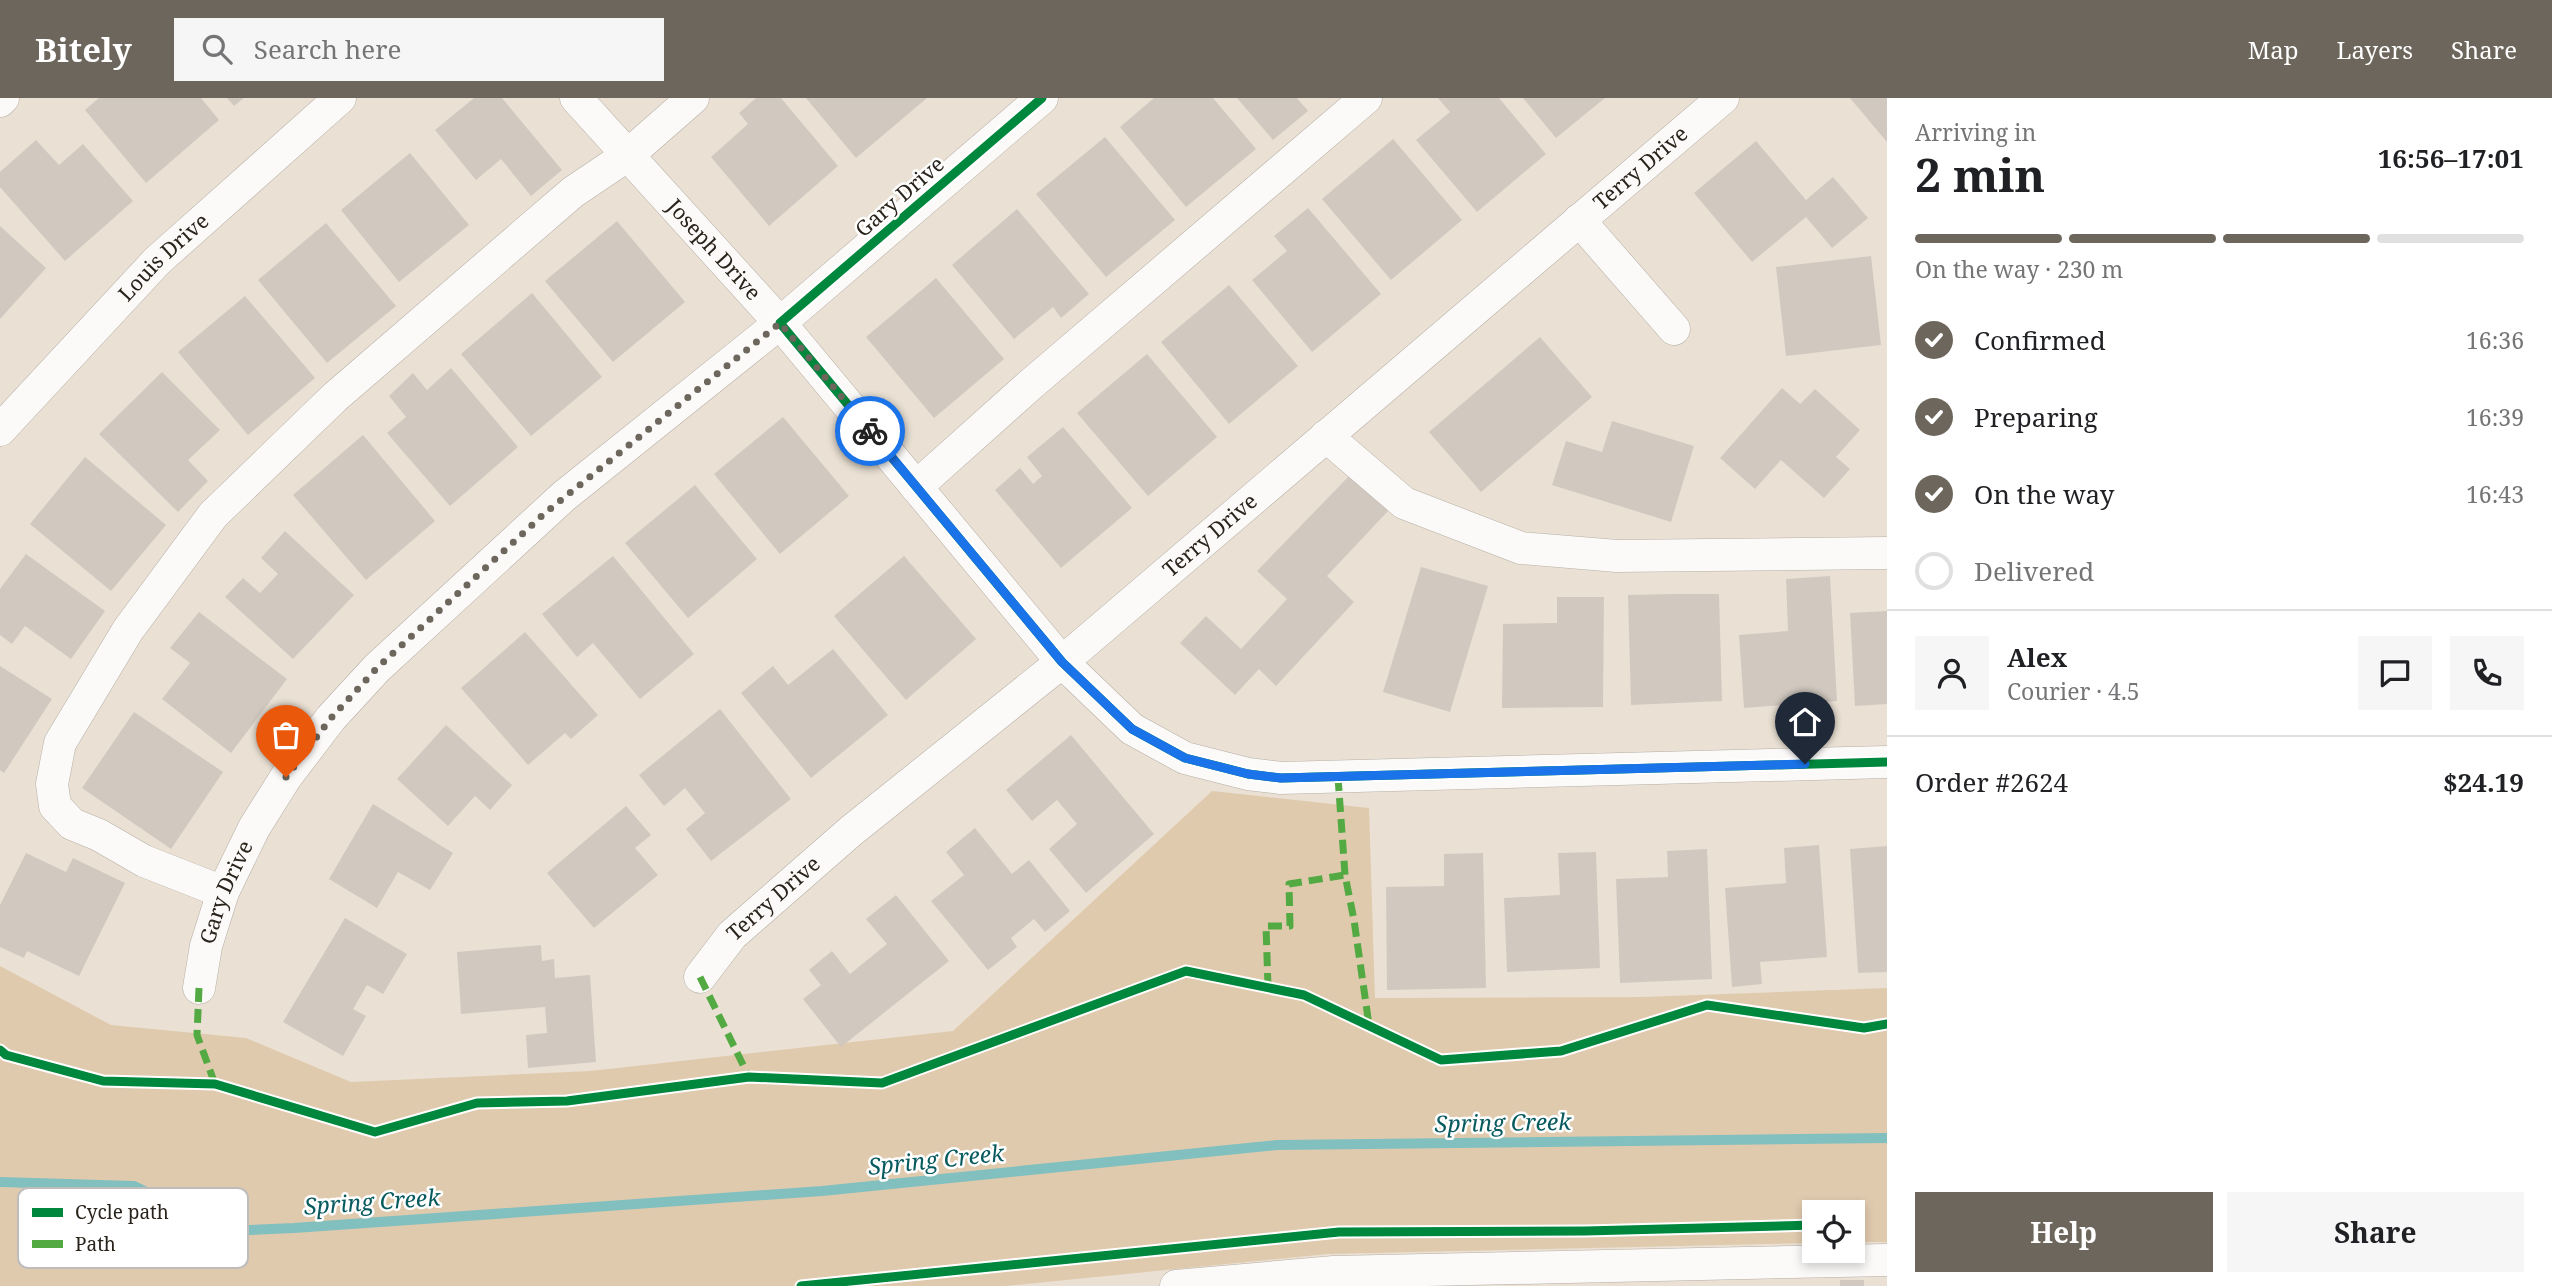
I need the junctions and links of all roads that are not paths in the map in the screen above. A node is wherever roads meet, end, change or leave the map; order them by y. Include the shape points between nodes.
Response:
1 (340, 98) edge
2 (576, 98) edge
3 (693, 98) edge
4 (1042, 98) edge
5 (1366, 98) edge
6 (1723, 98) edge
7 (628, 155) junction
8 (1580, 220) junction
9 (780, 323) junction
10 (1674, 329) dead end
11 (0, 430) edge
12 (1326, 436) junction
13 (916, 487) junction
14 (1887, 553) edge
15 (1062, 662) junction
16 (1887, 762) edge
17 (223, 892) junction
18 (700, 977) dead end
19 (199, 988) dead end
20 (1887, 1261) edge
21 (1176, 1286) edge

1 - 11 street, Louis Drive via 157,261
2 - 7 street, Joseph Drive
3 - 7 street
4 - 9 street, Gary Drive
5 - 13 street
6 - 8 street, Terry Drive
7 - 9 street, Joseph Drive
7 - 17 street via 573,192 345,388 213,514 128,630 60,743 52,784 55,806 72,824 145,861
8 - 10 street
8 - 12 street, Terry Drive
9 - 13 street, Joseph Drive
9 - 17 street, Gary Drive via 564,496 377,668 286,777 254,828
12 - 14 street via 1404,503 1521,548 1617,556
12 - 15 street, Terry Drive
13 - 15 street, Joseph Drive
15 - 16 street, Joseph Drive via 1132,729 1185,758 1248,774 1281,778
15 - 18 street, Terry Drive via 756,913 732,935
17 - 19 street, Gary Drive
20 - 21 street via 1334,1272

